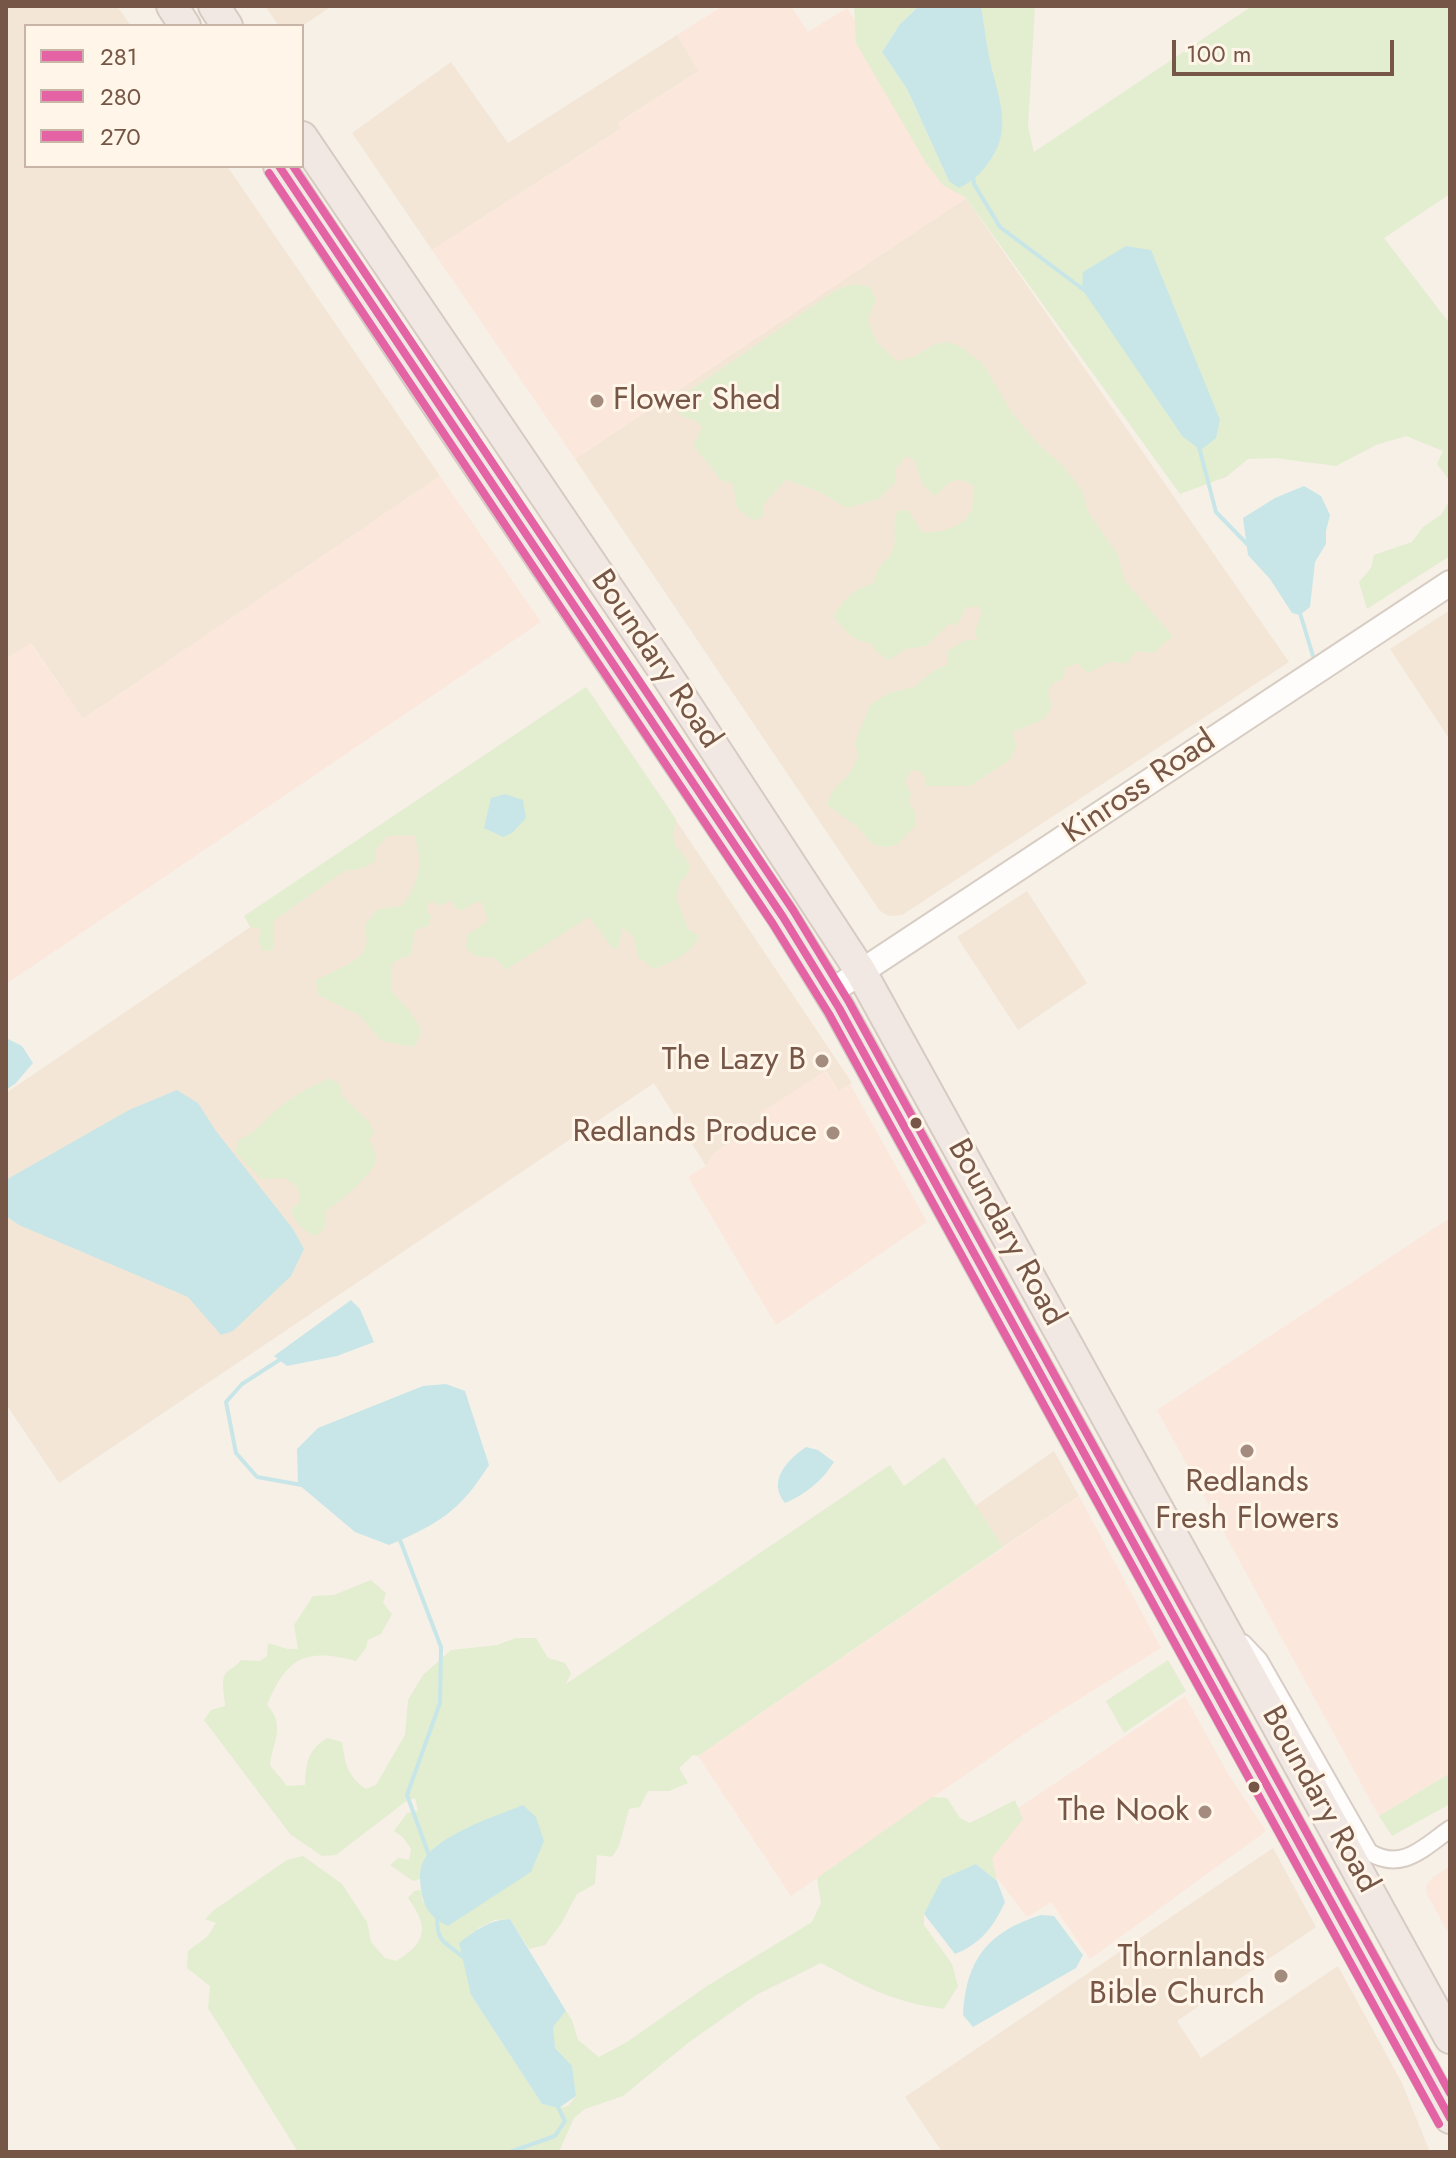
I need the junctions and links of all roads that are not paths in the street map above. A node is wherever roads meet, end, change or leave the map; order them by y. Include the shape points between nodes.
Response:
1 (172, 6) edge
2 (214, 6) edge
3 (184, 24) edge
4 (226, 24) edge
5 (304, 140) edge
6 (280, 168) edge
7 (1450, 583) edge
8 (861, 972) junction
9 (829, 993) junction
10 (1219, 1620) junction
11 (1321, 1804) junction
12 (1289, 1823) junction
13 (1450, 1829) edge
14 (1405, 1953) junction
15 (1450, 2008) edge
16 (1450, 2038) edge
17 (1450, 2118) edge

1 - 3 highway
2 - 4 highway
5 - 8 highway, Boundary Road
6 - 9 highway, Boundary Road
7 - 8 street, Kinross Road
8 - 9 street, Kinross Road
8 - 10 highway, Boundary Road
9 - 12 highway, Boundary Road
10 - 11 highway, Boundary Road
10 - 13 street via 1259,1660 1369,1852 1397,1861
11 - 12 highway
11 - 14 highway, Boundary Road
12 - 17 highway, Boundary Road
14 - 15 highway via 1427,1971
14 - 16 highway, Boundary Road

